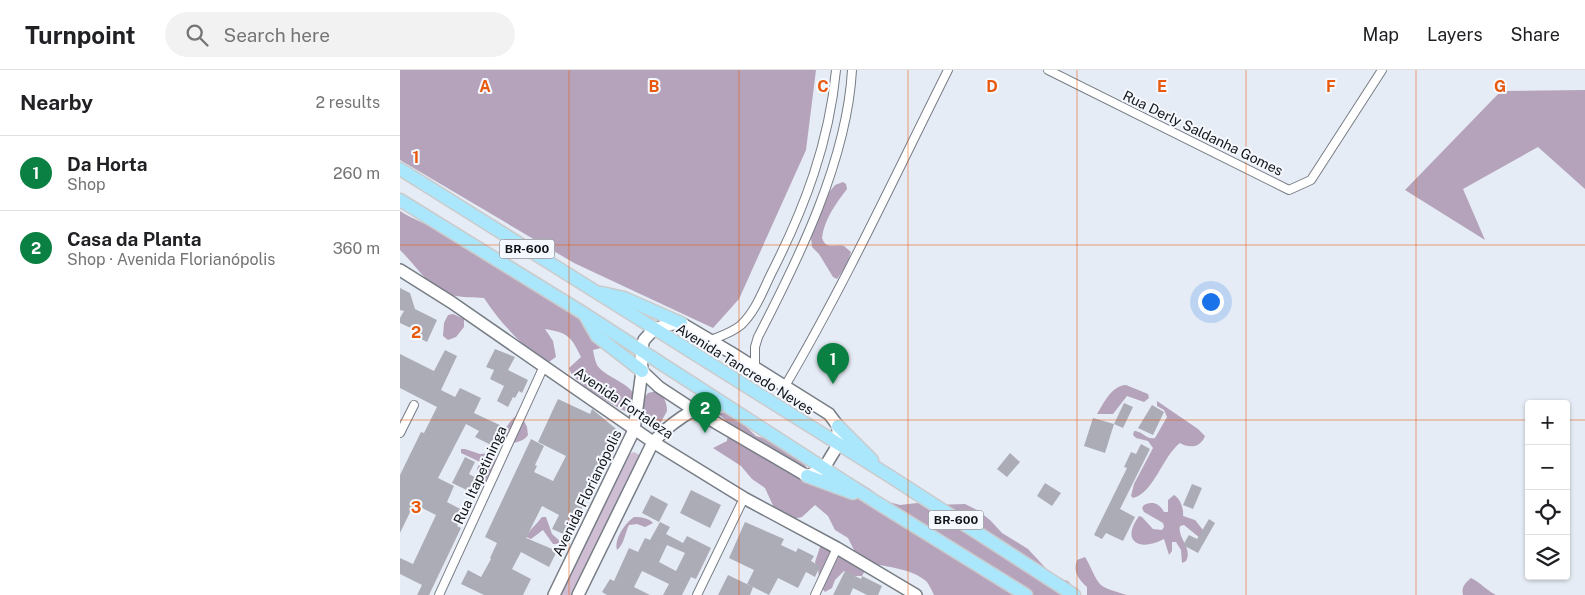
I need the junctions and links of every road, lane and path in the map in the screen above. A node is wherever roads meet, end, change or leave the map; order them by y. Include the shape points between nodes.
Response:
1 (836, 70) edge
2 (852, 70) edge
3 (948, 70) edge
4 (1048, 70) edge
5 (1382, 70) edge
6 (400, 169) edge
7 (400, 200) edge
8 (400, 270) edge
9 (593, 291) junction
10 (583, 313) junction
11 (681, 323) junction
12 (654, 329) junction
13 (711, 340) junction
14 (641, 350) junction
15 (544, 366) junction
16 (755, 367) junction
17 (642, 371) junction
18 (785, 386) junction
19 (414, 405) dead end
20 (694, 410) junction
21 (838, 426) junction
22 (634, 430) junction
23 (400, 433) edge
24 (653, 442) junction
25 (838, 444) junction
26 (824, 468) junction
27 (888, 475) junction
28 (807, 476) junction
29 (744, 498) junction
30 (876, 502) junction
31 (837, 548) junction
32 (439, 595) edge
33 (554, 595) edge
34 (578, 595) edge
35 (697, 595) edge
36 (814, 595) edge
37 (916, 595) edge
38 (1026, 595) edge
39 (1074, 595) edge

1 - 13 street via 823,147 791,235 741,325
2 - 16 street via 842,137 799,256 758,337
3 - 18 street via 859,250
4 - 5 street, Rua Derly Saldanha Gomes via 1289,190 1311,180
6 - 9 main road, Avenida Tancredo Neves / BR-600
7 - 10 main road, BR-600
8 - 15 street, Avenida Fortaleza
9 - 11 main road via 624,298
9 - 12 main road, Avenida Tancredo Neves / BR-600
10 - 14 main road, BR-600
10 - 17 main road via 597,336
11 - 12 street
11 - 13 street
12 - 14 street via 644,340
12 - 25 main road, Avenida Tancredo Neves / BR-600
13 - 16 street
14 - 17 street, Avenida Florianópolis
14 - 26 main road, BR-600
15 - 22 street, Avenida Fortaleza
15 - 32 street, Rua Itapetininga
16 - 18 street
17 - 20 street via 659,387
17 - 22 street, Avenida Florianópolis
18 - 21 street via 829,414
19 - 23 street
20 - 24 street
20 - 28 street
21 - 25 street
21 - 27 main road
22 - 24 street, Avenida Fortaleza
22 - 33 street, Avenida Florianópolis
24 - 29 street, Avenida Fortaleza
24 - 34 street
25 - 26 street
25 - 27 main road, Avenida Tancredo Neves / BR-600
26 - 28 street
26 - 30 main road, BR-600
27 - 39 main road, Avenida Tancredo Neves / BR-600
28 - 30 main road
29 - 31 street, Avenida Fortaleza
29 - 35 street
30 - 38 main road, BR-600
31 - 36 street
31 - 37 street, Avenida Fortaleza

